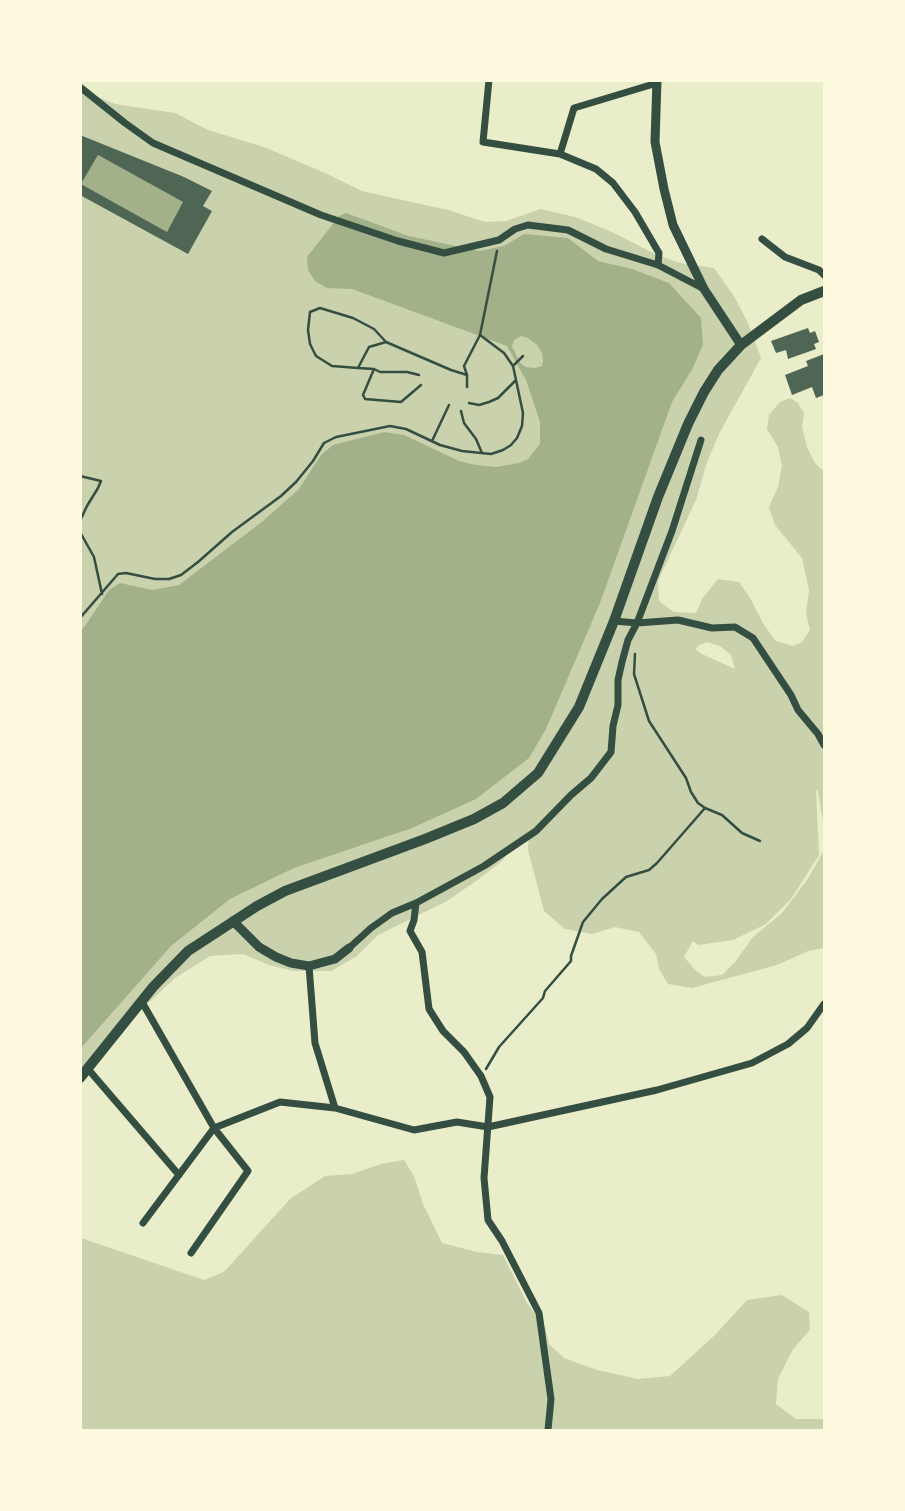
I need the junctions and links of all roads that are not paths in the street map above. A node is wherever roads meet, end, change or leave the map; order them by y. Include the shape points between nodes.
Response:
1 (489, 80) edge
2 (657, 81) edge
3 (80, 87) edge
4 (560, 154) junction
5 (762, 239) dead end
6 (659, 265) junction
7 (824, 275) edge
8 (704, 289) junction
9 (824, 291) edge
10 (740, 345) junction
11 (701, 440) dead end
12 (614, 621) junction
13 (637, 623) junction
14 (824, 745) edge
15 (416, 903) junction
16 (233, 922) junction
17 (349, 948) joint
18 (309, 967) junction
19 (142, 1002) junction
20 (824, 1004) edge
21 (88, 1069) junction
22 (80, 1078) edge
23 (335, 1108) junction
24 (488, 1127) junction
25 (214, 1128) junction
26 (179, 1175) junction
27 (143, 1223) dead end
28 (191, 1253) dead end
29 (548, 1430) edge

1 - 4 street via 483,142
2 - 4 street via 574,108
2 - 8 street via 655,142 664,189 673,225
3 - 6 street via 153,143 321,215 397,242 443,253 499,240 527,226 568,230 606,249
4 - 6 street via 596,169 612,183 659,253
5 - 7 street via 785,257
6 - 8 street
8 - 10 street
9 - 10 main road via 801,300
10 - 12 main road via 704,392 688,424
11 - 13 street
12 - 13 street
12 - 16 main road via 579,708 538,772 503,803 425,839 285,891
13 - 14 street via 678,620 712,628 735,627 753,638
13 - 15 street via 618,680 611,752 602,765 536,831
15 - 17 street via 391,913
15 - 24 street via 410,931 422,952 429,1009 481,1076 490,1097
16 - 18 street via 259,947
16 - 19 main road via 188,951
17 - 18 street via 335,959
18 - 23 street via 315,1043
19 - 21 main road
19 - 25 street
20 - 24 street via 788,1044 752,1063 657,1090
21 - 22 main road
21 - 26 street
23 - 24 street via 414,1130 457,1122
23 - 25 street via 280,1102
24 - 29 street via 484,1178 488,1220 539,1313 551,1399
25 - 26 street
25 - 28 street via 248,1171
26 - 27 street

